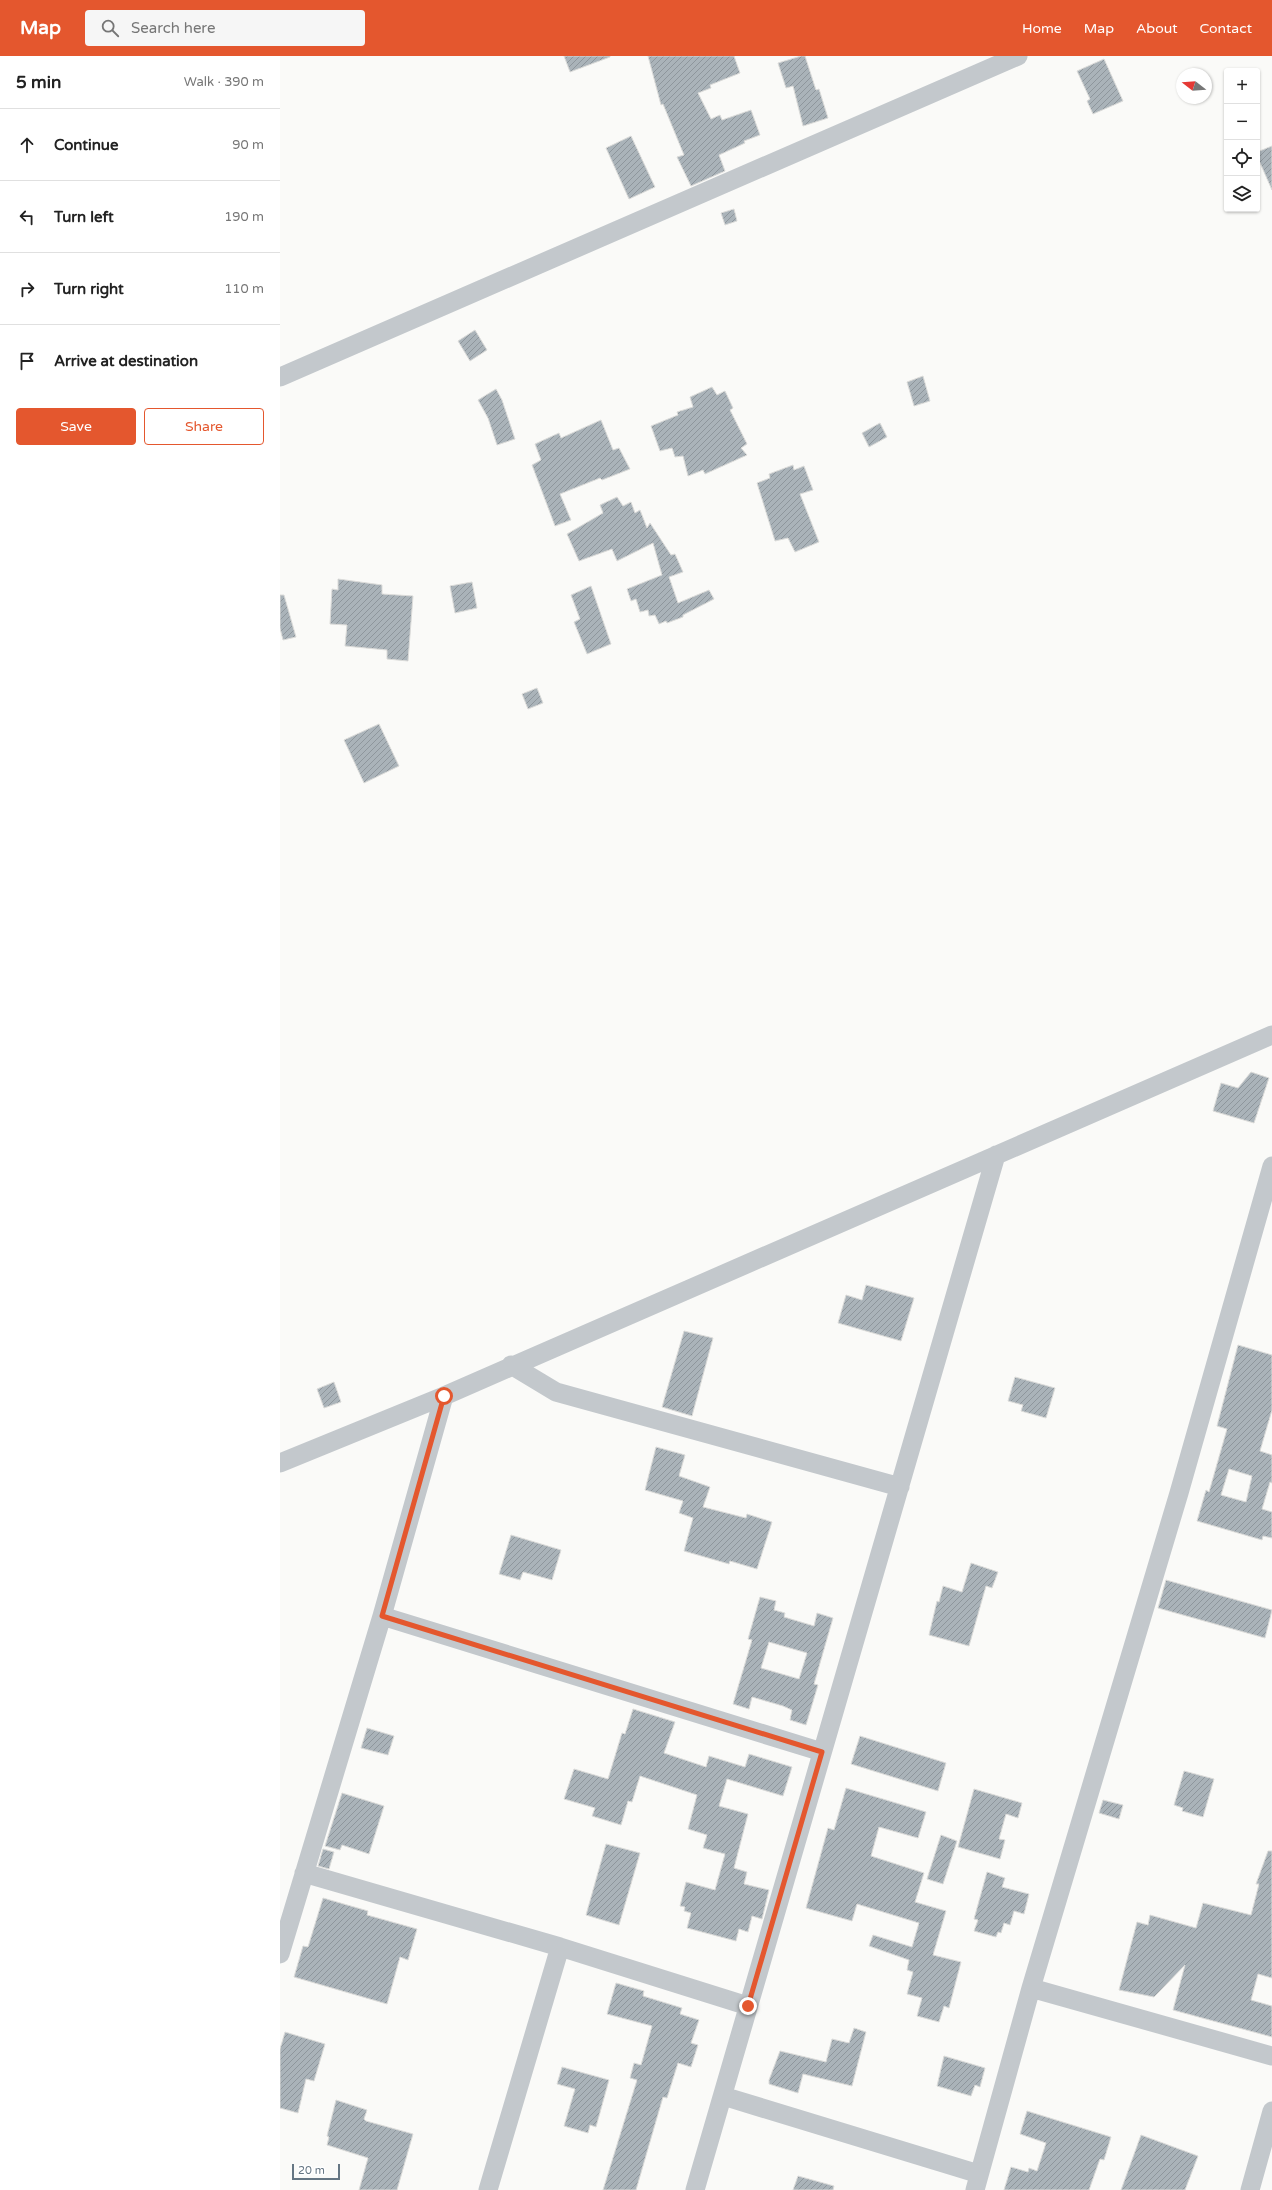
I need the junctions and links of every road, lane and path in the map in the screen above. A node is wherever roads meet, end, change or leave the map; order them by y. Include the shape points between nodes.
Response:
1 (1018, 56) edge
2 (280, 377) edge
3 (1272, 1036) edge
4 (996, 1155) junction
5 (1272, 1166) edge
6 (512, 1365) junction
7 (444, 1396) junction
8 (280, 1462) edge
9 (900, 1487) junction
10 (382, 1616) junction
11 (822, 1752) junction
12 (304, 1873) junction
13 (560, 1947) junction
14 (280, 1954) edge
15 (1031, 1988) junction
16 (748, 2006) junction
17 (1272, 2056) edge
18 (723, 2096) junction
19 (1272, 2111) edge
20 (977, 2182) edge
21 (488, 2190) edge
22 (695, 2190) edge
23 (1250, 2190) edge

1 - 2 street
3 - 4 street
4 - 6 street
4 - 9 street
5 - 15 street via 1179,1493
6 - 7 street
6 - 9 street via 556,1392
7 - 8 street
7 - 10 street
9 - 11 street
10 - 11 street
10 - 12 street
11 - 16 street
12 - 13 street
12 - 14 street
13 - 16 street
13 - 21 street
15 - 17 street
15 - 20 street
16 - 18 street
18 - 20 street
18 - 22 street
19 - 23 street

